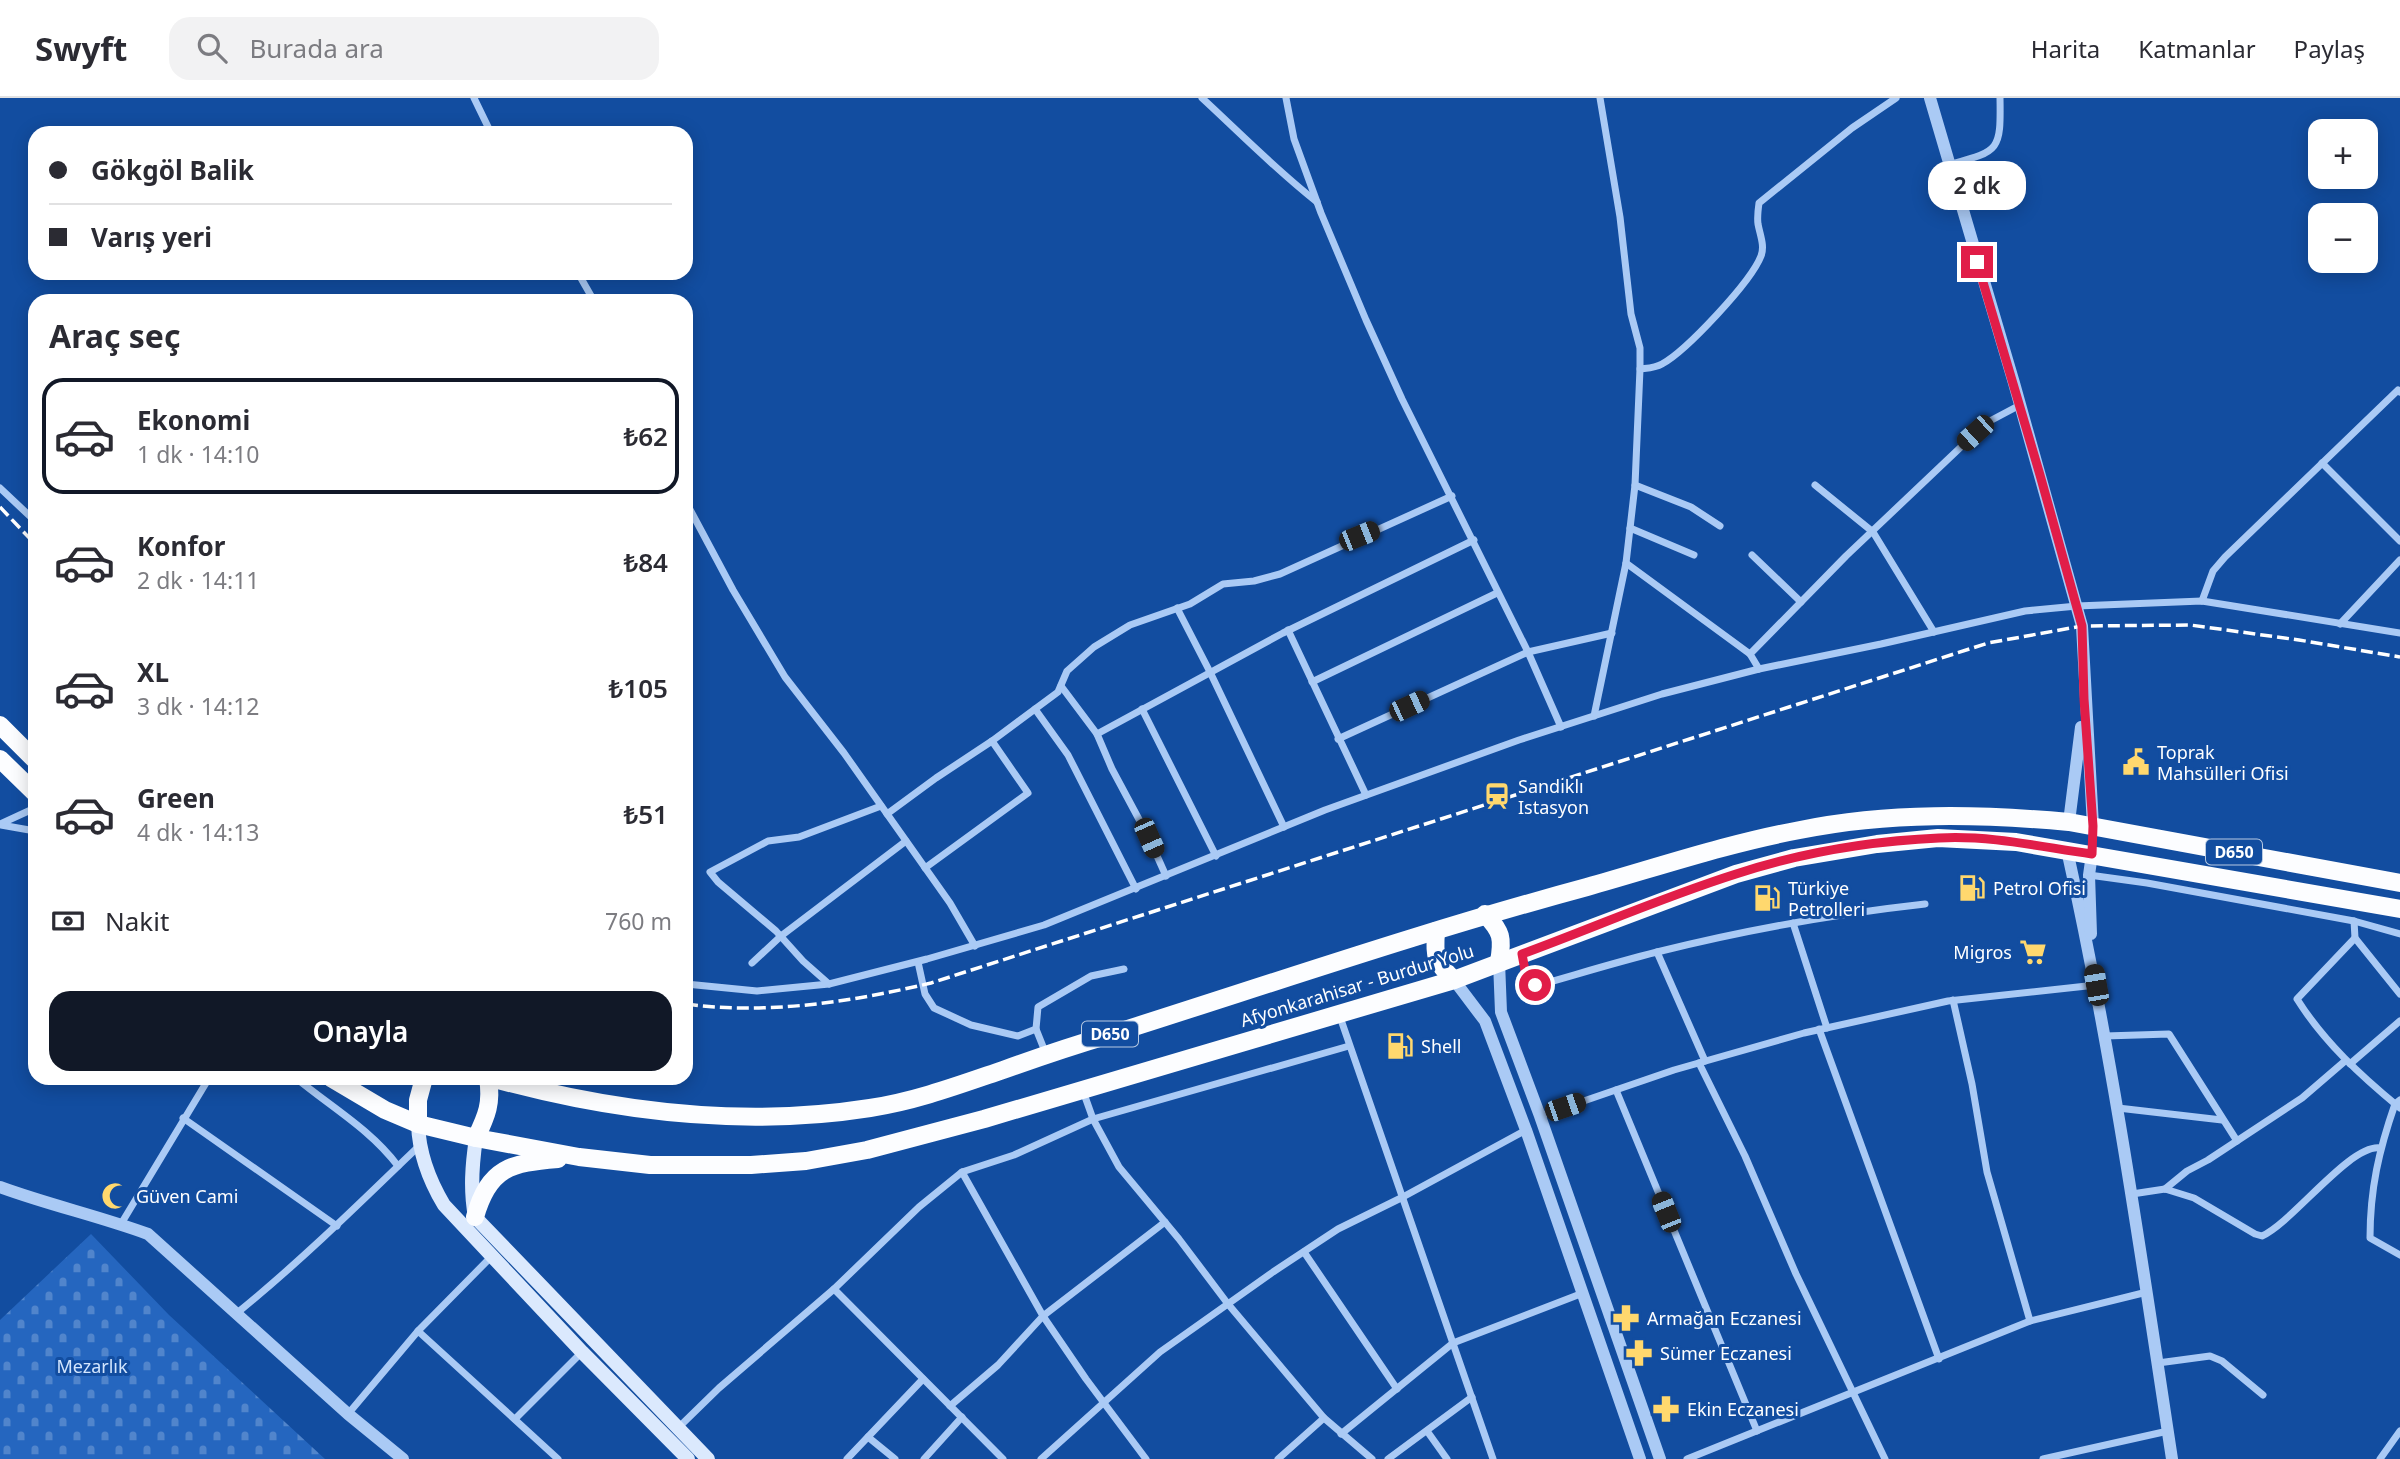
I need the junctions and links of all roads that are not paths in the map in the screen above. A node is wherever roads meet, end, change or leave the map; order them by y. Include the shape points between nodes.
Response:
1 (474, 98) edge
2 (1202, 98) edge
3 (1286, 98) edge
4 (1600, 98) edge
5 (1896, 98) edge
6 (1930, 98) edge
7 (2000, 98) edge
8 (488, 126) edge
9 (1948, 165) junction
10 (1317, 202) junction
11 (1640, 369) junction
12 (2400, 392) edge
13 (2020, 405) junction
14 (2322, 463) junction
15 (1636, 485) junction
16 (1815, 485) dead end
17 (0, 488) edge
18 (1452, 496) junction
19 (28, 515) edge
20 (693, 515) edge
21 (1720, 526) dead end
22 (1630, 528) junction
23 (1872, 531) junction
24 (1474, 540) junction
25 (2400, 541) edge
26 (1694, 555) dead end
27 (1752, 555) dead end
28 (2400, 560) edge
29 (1626, 564) junction
30 (1497, 593) junction
31 (2202, 601) junction
32 (1801, 602) junction
33 (2077, 606) junction
34 (1177, 608) junction
35 (2340, 624) junction
36 (1289, 630) junction
37 (1934, 632) junction
38 (1612, 633) junction
39 (2400, 634) edge
40 (1528, 652) junction
41 (1750, 654) junction
42 (1759, 669) junction
43 (1210, 672) junction
44 (1312, 682) junction
45 (1061, 686) junction
46 (2084, 699) junction
47 (1035, 709) junction
48 (1142, 709) junction
49 (1594, 716) junction
50 (0, 725) edge
51 (1561, 727) junction
52 (1097, 734) junction
53 (1338, 739) junction
54 (992, 741) junction
55 (28, 753) edge
56 (0, 759) edge
57 (28, 786) edge
58 (1366, 795) junction
59 (881, 806) junction
60 (28, 811) edge
61 (887, 814) junction
62 (2069, 822) junction
63 (0, 824) edge
64 (2093, 826) junction
65 (1284, 827) junction
66 (28, 830) edge
67 (906, 841) junction
68 (2067, 850) junction
69 (2092, 854) junction
70 (1216, 856) junction
71 (925, 868) junction
72 (2089, 875) junction
73 (1166, 876) junction
74 (2400, 883) edge
75 (1136, 889) junction
76 (1926, 904) dead end
77 (2400, 909) edge
78 (1485, 915) junction
79 (2354, 921) junction
80 (1793, 923) junction
81 (1436, 931) junction
82 (2400, 934) edge
83 (781, 936) junction
84 (2355, 938) junction
85 (975, 946) junction
86 (1657, 952) junction
87 (1522, 954) junction
88 (918, 962) junction
89 (1499, 962) junction
90 (2092, 962) junction
91 (752, 963) dead end
92 (1124, 969) dead end
93 (1454, 980) junction
94 (829, 984) junction
95 (693, 985) edge
96 (2096, 985) junction
97 (2400, 994) edge
98 (1953, 1000) junction
99 (1339, 1014) junction
100 (2400, 1021) edge
101 (1036, 1028) junction
102 (1823, 1028) junction
103 (2105, 1036) junction
104 (1349, 1046) junction
105 (1046, 1055) junction
106 (1702, 1062) junction
107 (2348, 1063) junction
108 (204, 1085) edge
109 (306, 1085) edge
110 (343, 1085) edge
111 (422, 1085) edge
112 (490, 1085) edge
113 (518, 1085) edge
114 (1082, 1089) junction
115 (1616, 1090) junction
116 (2398, 1104) edge
117 (2118, 1108) junction
118 (1540, 1116) junction
119 (183, 1118) junction
120 (1093, 1119) junction
121 (2222, 1120) junction
122 (418, 1124) junction
123 (1526, 1130) junction
124 (476, 1138) junction
125 (2238, 1141) junction
126 (419, 1146) junction
127 (2380, 1148) junction
128 (579, 1157) junction
129 (398, 1166) junction
130 (962, 1172) junction
131 (0, 1187) edge
132 (2165, 1189) junction
133 (2133, 1194) junction
134 (1401, 1198) junction
135 (475, 1217) junction
136 (1165, 1222) junction
137 (121, 1224) junction
138 (337, 1226) junction
139 (1304, 1252) junction
140 (2400, 1255) edge
141 (492, 1257) junction
142 (834, 1289) junction
143 (2147, 1292) junction
144 (1583, 1293) junction
145 (1228, 1304) junction
146 (236, 1313) junction
147 (1044, 1316) junction
148 (2030, 1321) junction
149 (418, 1331) junction
150 (1452, 1343) junction
151 (582, 1352) junction
152 (1939, 1359) junction
153 (2158, 1363) junction
154 (923, 1379) junction
155 (1396, 1389) junction
156 (1853, 1392) junction
157 (2263, 1395) dead end
158 (1472, 1397) junction
159 (1103, 1403) junction
160 (950, 1406) junction
161 (348, 1415) junction
162 (961, 1417) junction
163 (1324, 1418) junction
164 (515, 1419) junction
165 (678, 1429) junction
166 (1427, 1431) junction
167 (1757, 1431) junction
168 (2168, 1431) junction
169 (2400, 1431) edge
170 (1341, 1434) junction
171 (868, 1437) junction
172 (403, 1459) edge
173 (558, 1459) edge
174 (688, 1459) edge
175 (708, 1459) edge
176 (847, 1459) edge
177 (895, 1459) edge
178 (924, 1459) edge
179 (1003, 1459) edge
180 (1041, 1459) edge
181 (1146, 1459) edge
182 (1278, 1459) edge
183 (1372, 1459) edge
184 (1388, 1459) edge
185 (1447, 1459) edge
186 (1493, 1459) edge
187 (1640, 1459) edge
188 (1660, 1459) edge
189 (1687, 1459) edge
190 (1885, 1459) edge
191 (2043, 1459) edge
192 (2172, 1459) edge
193 (2381, 1459) edge

1 - 8 street
2 - 10 street via 1278,172
3 - 10 street via 1294,139
4 - 11 street
5 - 11 street via 1759,203 1763,249 1752,271 1687,344 1662,364
6 - 9 street
7 - 9 street via 2001,133 1996,145 1990,152
9 - 13 street
10 - 18 street via 1402,399
11 - 15 street
12 - 14 street
13 - 23 street via 1988,422
13 - 33 street
14 - 25 street
14 - 31 street via 2213,571
15 - 21 street via 1691,507
15 - 22 street
16 - 23 street
17 - 19 street
18 - 24 street
18 - 34 street via 1280,574 1223,584
20 - 59 street via 785,677
22 - 26 street
22 - 29 street
23 - 32 street
23 - 37 street
24 - 30 street
24 - 36 street
27 - 32 street
28 - 35 street
29 - 38 street
29 - 41 street
30 - 40 street
30 - 44 street
31 - 33 street
31 - 35 street
32 - 41 street
33 - 37 street via 2025,611
33 - 46 street
34 - 43 street
34 - 45 street via 1130,625 1094,647 1067,671
35 - 39 street
36 - 43 street
36 - 44 street
37 - 42 street
38 - 40 street
38 - 49 street
40 - 51 street
40 - 53 street
41 - 42 street
42 - 49 street
43 - 48 street
43 - 65 street
44 - 53 street
45 - 47 street
45 - 52 street
46 - 62 street
46 - 64 street
47 - 54 street
47 - 75 street via 1068,755
48 - 52 street
48 - 70 street
49 - 51 street
50 - 55 highway
51 - 58 street
52 - 73 street
53 - 58 street
54 - 61 street
54 - 71 street via 1028,793
56 - 57 highway
58 - 65 street
59 - 61 street
59 - 83 street via 799,837 768,841 710,872
60 - 63 street
61 - 67 street
62 - 64 highway, Afyonkarahisar - Burdur Yolu / D650
62 - 68 highway
62 - 78 highway, Afyonkarahisar - Burdur Yolu / D650 via 1930,816 1799,830
63 - 66 street
64 - 69 highway
64 - 74 highway, Afyonkarahisar - Burdur Yolu / D650
65 - 70 street
67 - 71 street
67 - 83 street
68 - 69 highway, Afyonkarahisar - Burdur Yolu / D650
68 - 87 highway, Afyonkarahisar - Burdur Yolu / D650 via 1938,838 1805,856 1736,874
68 - 90 street
69 - 72 street
69 - 77 highway, Afyonkarahisar - Burdur Yolu / D650
70 - 73 street
71 - 85 street
72 - 79 street
72 - 90 street
73 - 75 street
75 - 85 street
76 - 80 street
78 - 81 highway, Afyonkarahisar - Burdur Yolu / D650
78 - 89 highway via 1499,928 1503,943
79 - 82 street
79 - 84 street
80 - 86 street
80 - 102 street
81 - 93 highway via 1438,965
81 - 105 highway, Afyonkarahisar - Burdur Yolu / D650
83 - 91 street
83 - 94 street
84 - 97 street
84 - 107 street via 2297,999
85 - 88 street
86 - 87 street via 1539,985 1527,981
86 - 106 street
87 - 89 highway, Afyonkarahisar - Burdur Yolu / D650
88 - 94 street
88 - 101 street via 925,995 934,1008 971,1025 1018,1036
89 - 93 highway, Afyonkarahisar - Burdur Yolu / D650
89 - 118 street via 1501,1012
90 - 96 street
92 - 101 street via 1090,976 1038,1007
93 - 99 highway, Afyonkarahisar - Burdur Yolu / D650
93 - 123 street via 1485,1021
94 - 95 street via 757,991
96 - 98 street
96 - 103 street
98 - 102 street
98 - 148 street via 1987,1172
99 - 104 street
99 - 114 highway, Afyonkarahisar - Burdur Yolu / D650
100 - 107 street
101 - 105 street
102 - 106 street
102 - 152 street
103 - 117 street
103 - 121 street via 2169,1034
104 - 120 street
104 - 134 street
105 - 113 highway, Afyonkarahisar - Burdur Yolu / D650 via 906,1101 780,1116 638,1110
106 - 115 street
106 - 156 street
107 - 116 street
107 - 125 street
108 - 119 street
109 - 129 street via 364,1128
110 - 122 highway, Afyonkarahisar - Burdur Yolu / D650
111 - 122 highway
112 - 124 highway via 491,1097
114 - 120 street
114 - 128 highway, Afyonkarahisar - Burdur Yolu / D650 via 916,1138 806,1161 650,1165
115 - 118 street
115 - 167 street
116 - 127 street
117 - 121 street
117 - 133 street
118 - 188 street
119 - 137 street
119 - 138 street
120 - 130 street via 1014,1155
120 - 136 street via 1119,1167
121 - 125 street
122 - 124 highway, Afyonkarahisar - Burdur Yolu / D650
122 - 126 main road
123 - 134 street
123 - 144 street
124 - 128 highway, Afyonkarahisar - Burdur Yolu / D650
124 - 135 main road via 471,1198
125 - 132 street
126 - 129 street
126 - 141 main road via 444,1205
127 - 132 street via 2368,1149 2352,1160 2262,1236 2194,1198
127 - 140 street via 2370,1238
128 - 135 highway via 523,1162 504,1171 489,1183
129 - 138 street
130 - 142 street
130 - 147 street
131 - 137 street
132 - 133 street
133 - 143 street
134 - 139 street via 1338,1229
134 - 150 street
135 - 165 main road
136 - 145 street
136 - 147 street
137 - 146 street via 148,1234
138 - 146 street
139 - 145 street
139 - 155 street
141 - 149 street
141 - 151 main road
142 - 154 street
142 - 165 street
143 - 148 street
143 - 153 street
144 - 150 street
144 - 187 street
145 - 159 street via 1160,1352
145 - 163 street
146 - 161 street
147 - 159 street
147 - 160 street
148 - 152 street
149 - 161 street
149 - 164 street
150 - 155 street
150 - 158 street
151 - 164 street
151 - 174 main road
152 - 156 street
153 - 157 street via 2210,1356
153 - 168 street
154 - 160 street
154 - 171 street
155 - 170 street
156 - 167 street
156 - 190 street
158 - 166 street
158 - 186 street
159 - 180 street
159 - 181 street
160 - 162 street
161 - 172 street
162 - 178 street
162 - 179 street
163 - 170 street
163 - 182 street
164 - 173 street
165 - 175 main road
166 - 184 street
166 - 185 street
167 - 189 street
168 - 191 street
168 - 192 street
169 - 193 street
170 - 183 street
171 - 176 street
171 - 177 street

